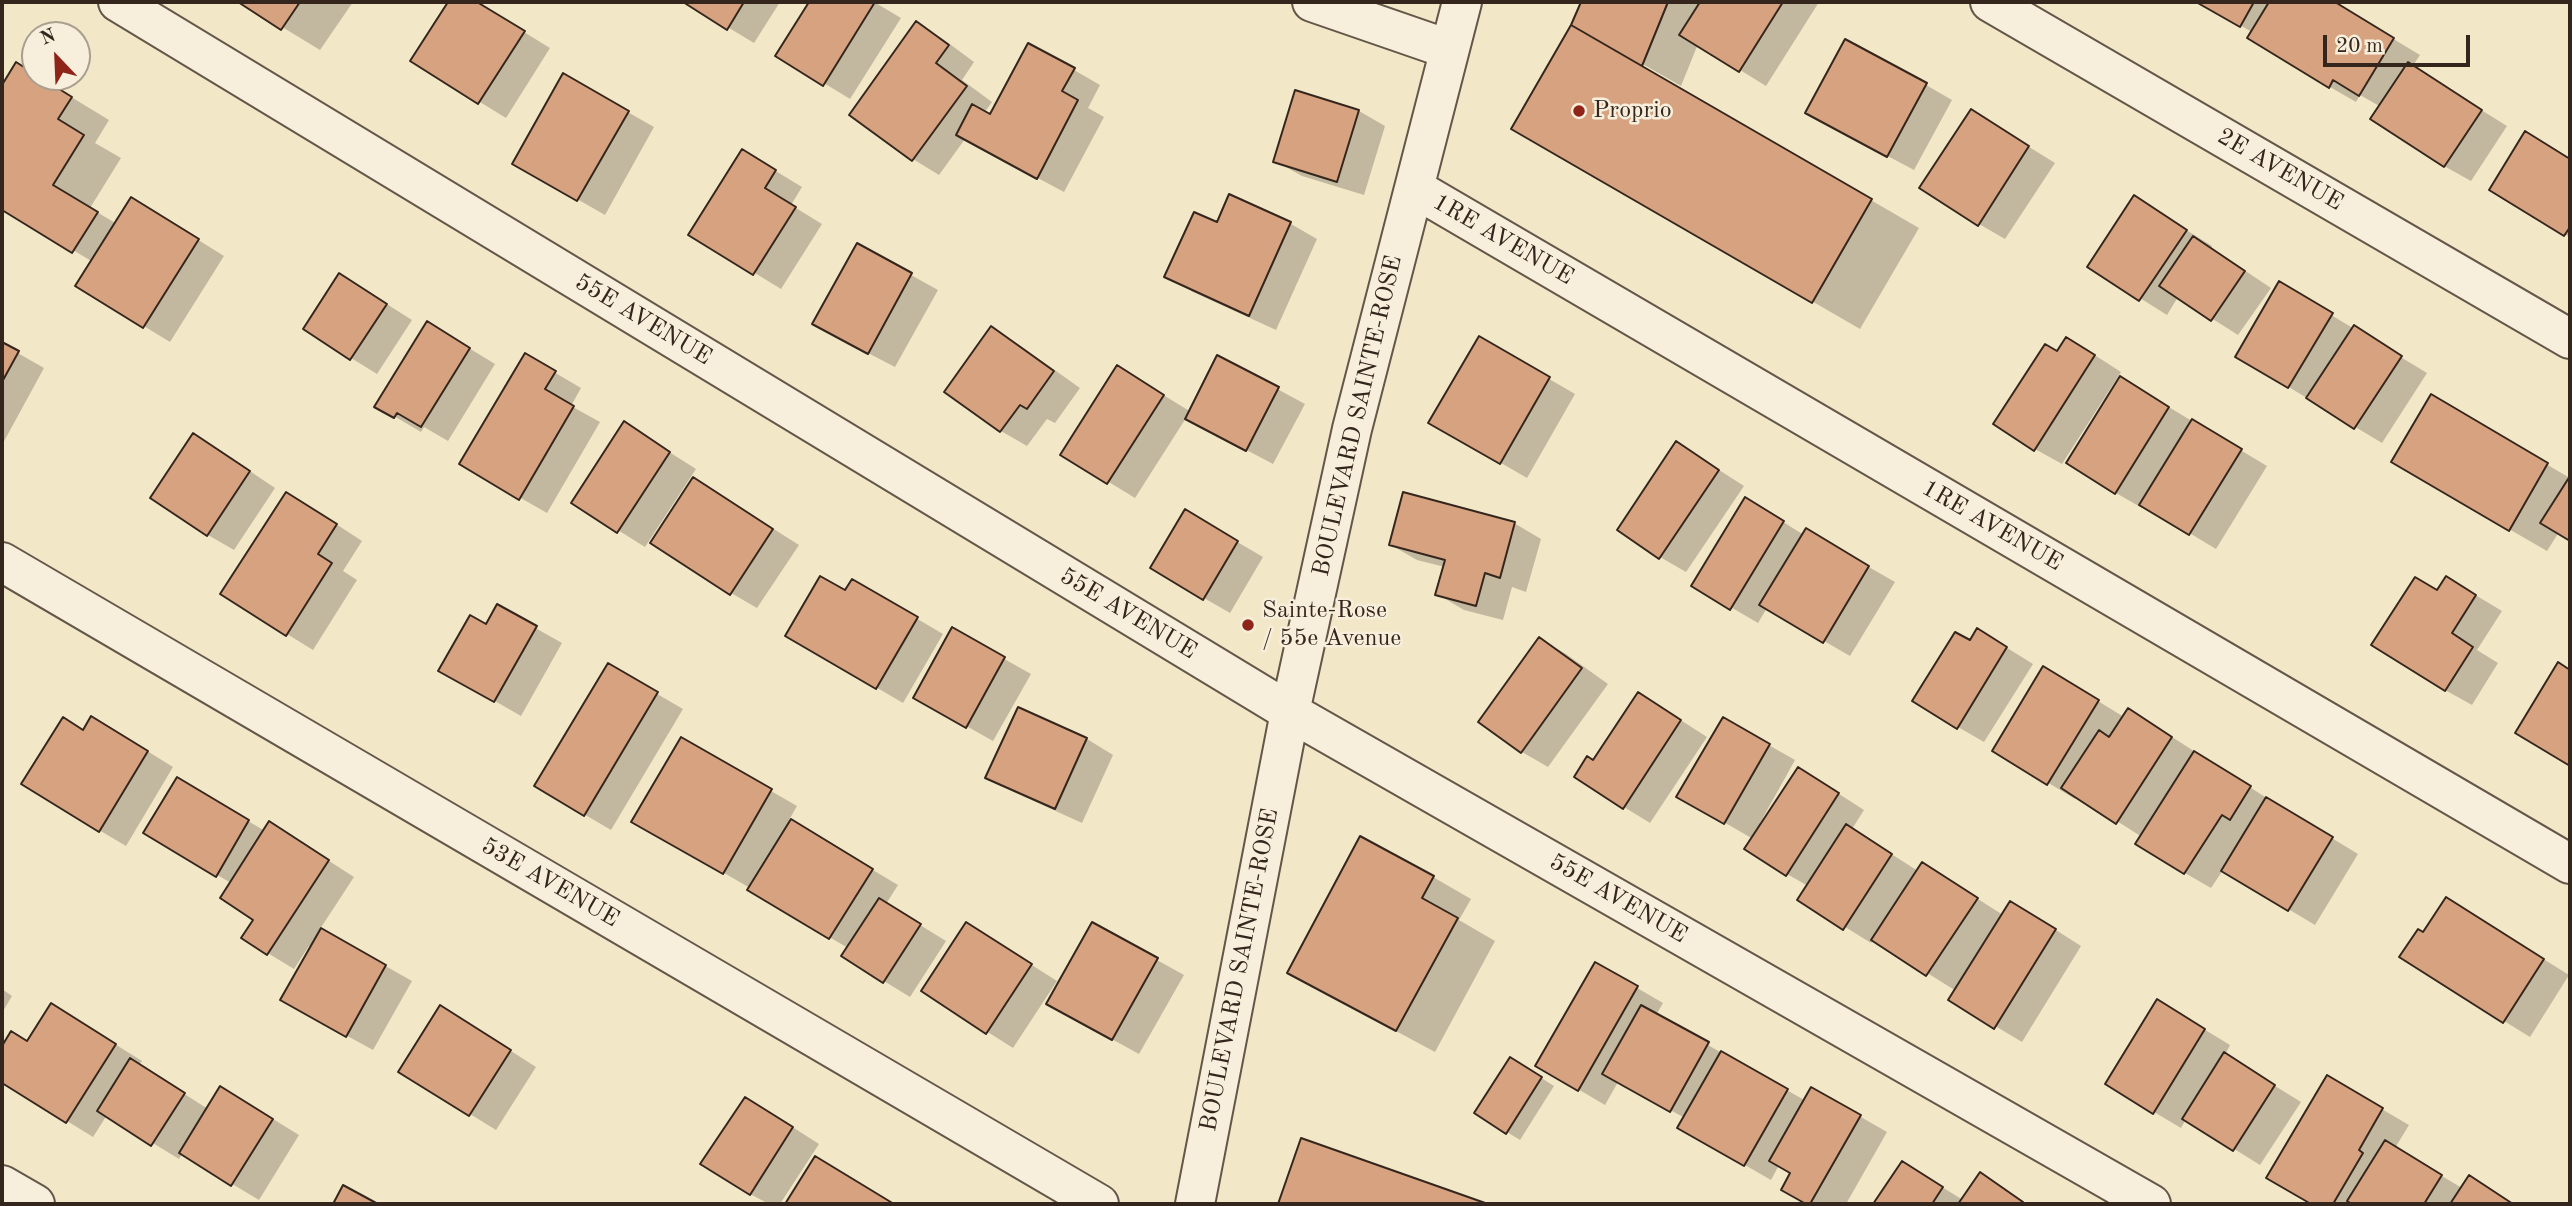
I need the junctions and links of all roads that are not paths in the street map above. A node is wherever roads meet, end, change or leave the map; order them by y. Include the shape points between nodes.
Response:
1 (118, 2) edge
2 (1312, 2) edge
3 (1462, 2) edge
4 (1990, 2) edge
5 (1448, 49) junction
6 (1414, 188) junction
7 (2570, 339) edge
8 (2, 562) edge
9 (1290, 712) junction
10 (2570, 864) edge
11 (2, 1185) edge
12 (35, 1204) edge
13 (1099, 1204) edge
14 (1195, 1204) edge
15 (2151, 1204) edge

1 - 9 street, 55E AVENUE
2 - 5 street
3 - 5 street, BOULEVARD SAINTE-ROSE
4 - 7 street, 2E AVENUE
5 - 6 street, BOULEVARD SAINTE-ROSE
6 - 9 street, BOULEVARD SAINTE-ROSE via 1352,429
6 - 10 street, 1RE AVENUE
8 - 13 street, 53E AVENUE
9 - 14 street, BOULEVARD SAINTE-ROSE
9 - 15 street, 55E AVENUE
11 - 12 street

